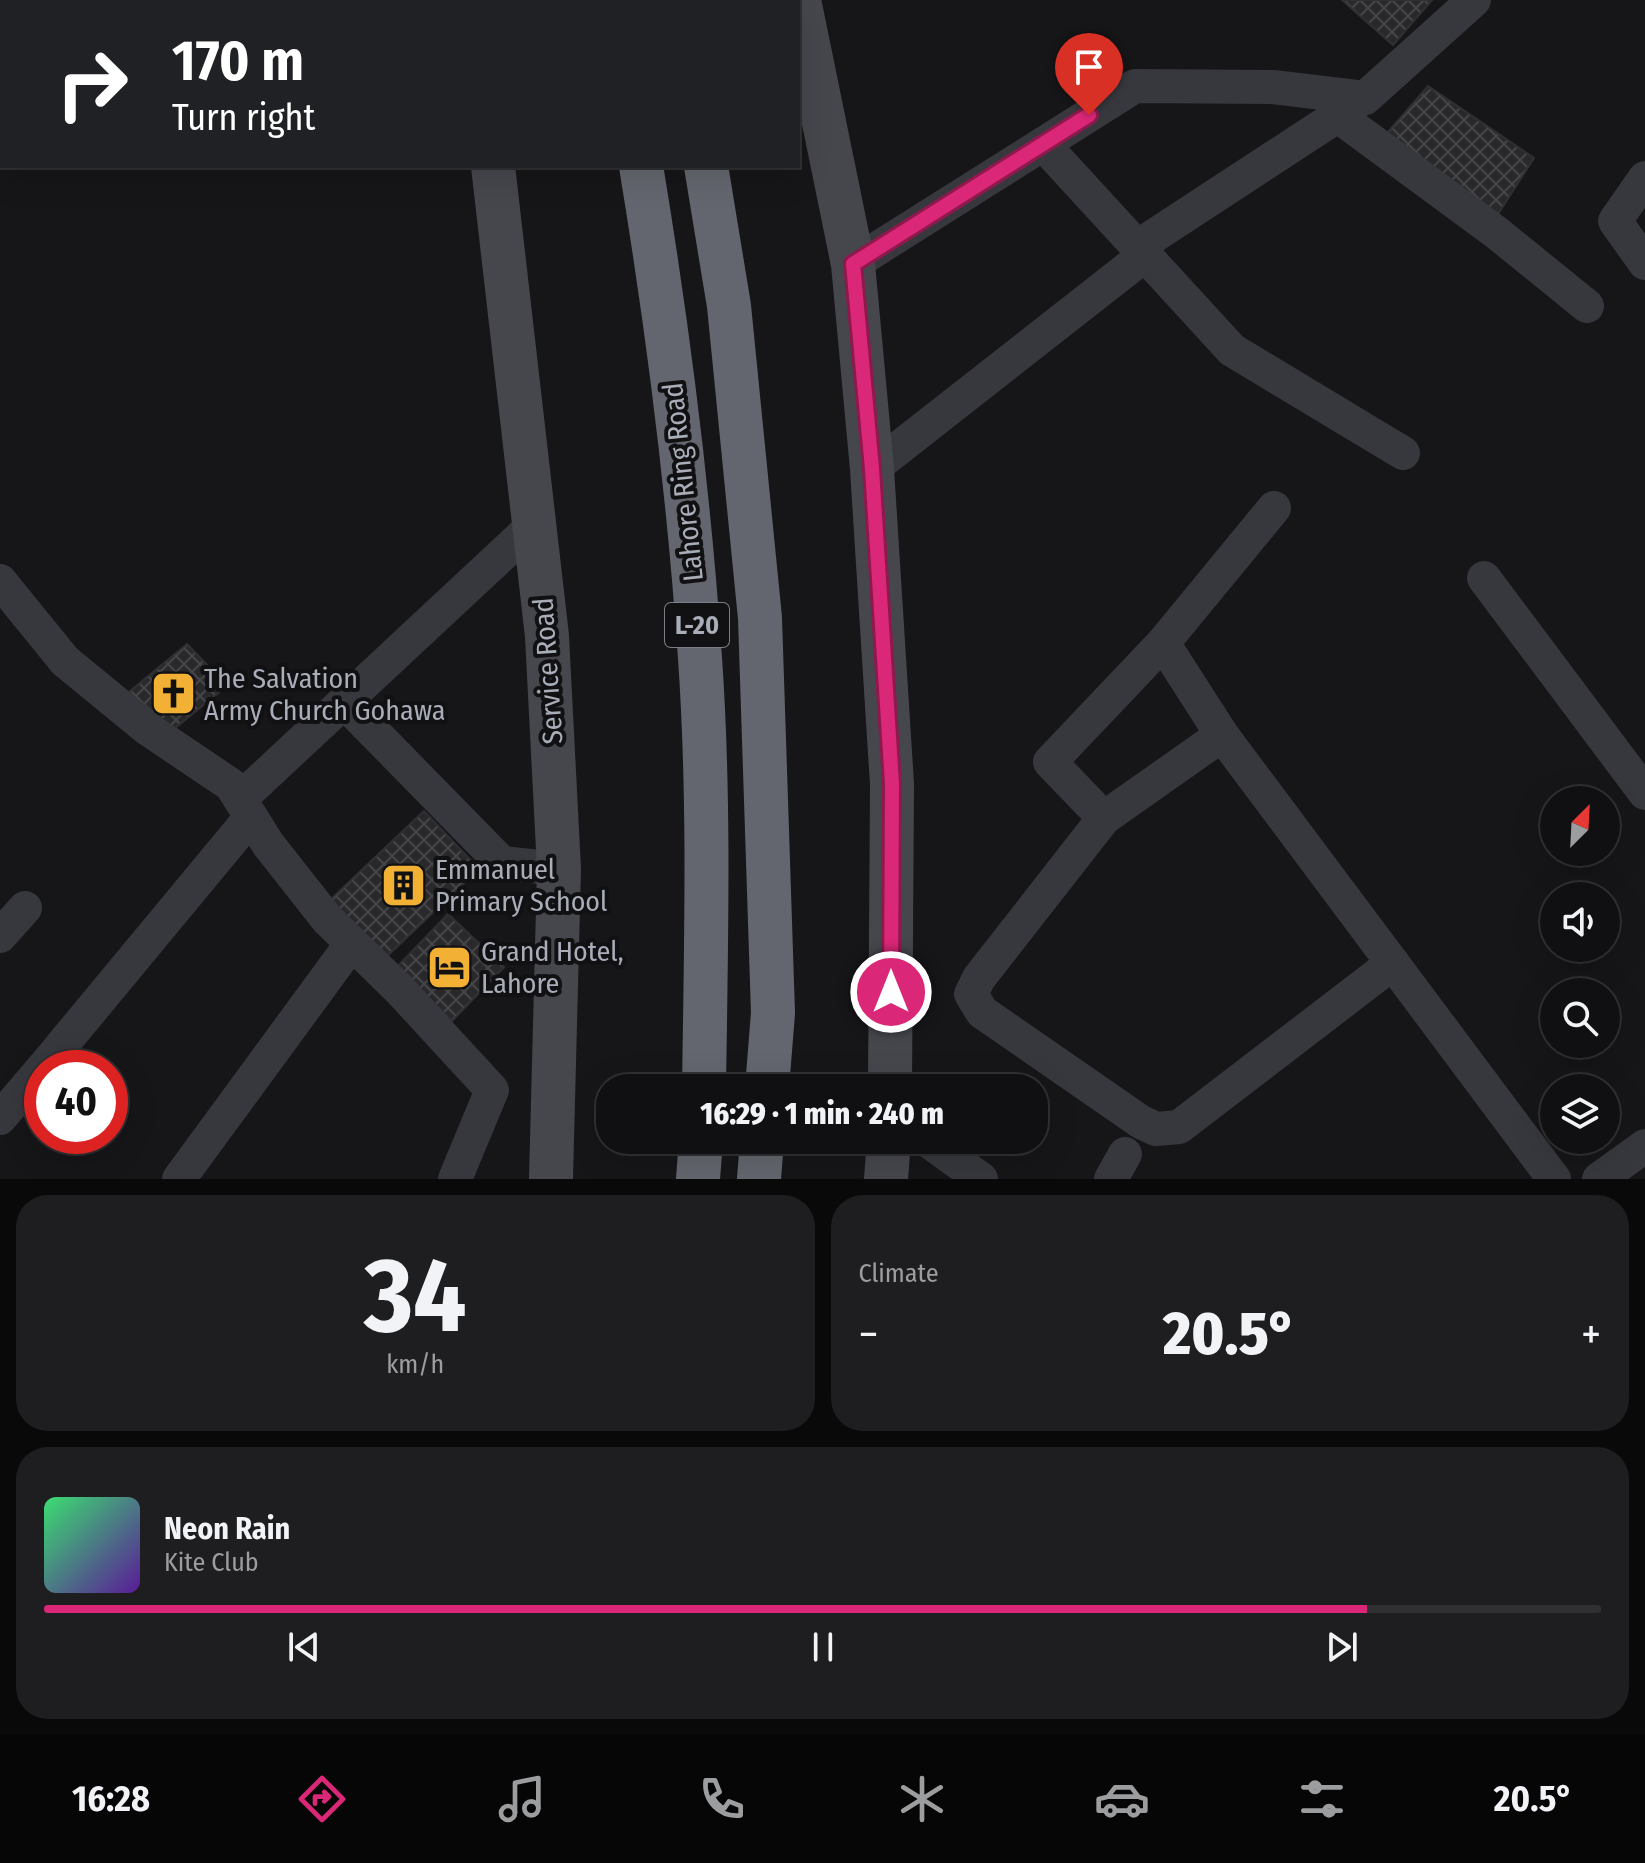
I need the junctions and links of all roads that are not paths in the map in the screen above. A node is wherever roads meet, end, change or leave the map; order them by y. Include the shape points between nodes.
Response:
1 (1474, 0) edge
2 (800, 5) edge
3 (1351, 107) junction
4 (1043, 144) junction
5 (493, 168) edge
6 (641, 168) edge
7 (706, 168) edge
8 (1645, 178) edge
9 (1141, 251) junction
10 (1645, 263) edge
11 (853, 264) junction
12 (1587, 306) dead end
13 (1403, 453) dead end
14 (872, 469) junction
15 (1274, 508) dead end
16 (536, 523) junction
17 (1484, 578) dead end
18 (0, 581) edge
19 (1163, 643) junction
20 (344, 702) junction
21 (1222, 735) junction
22 (1645, 793) edge
23 (246, 808) junction
24 (1104, 818) junction
25 (559, 869) junction
26 (25, 908) dead end
27 (0, 936) edge
28 (352, 943) junction
29 (1393, 963) junction
30 (56, 1050) edge
31 (704, 1074) edge
32 (768, 1074) edge
33 (890, 1074) edge
34 (24, 1089) edge
35 (0, 1118) edge
36 (1645, 1146) edge
37 (700, 1154) edge
38 (761, 1154) edge
39 (888, 1154) edge
40 (946, 1154) edge
41 (179, 1179) edge
42 (455, 1179) edge
43 (551, 1179) edge
44 (698, 1179) edge
45 (759, 1179) edge
46 (886, 1179) edge
47 (981, 1179) edge
48 (1554, 1179) edge
49 (1599, 1179) edge

1 - 3 street
2 - 11 street
3 - 4 street via 1273,87 1135,86
3 - 9 street
3 - 12 street
4 - 9 street
4 - 11 street
5 - 16 street, Service Road
6 - 31 highway, Lahore Ring Road / L-20 via 662,291 700,660 706,813
7 - 32 highway, L-20 via 729,306 760,618 773,1013
8 - 10 street via 1615,221
9 - 13 street via 1232,350
9 - 14 street
11 - 14 street
14 - 33 street via 892,784
15 - 19 street
16 - 20 street
16 - 25 street, Service Road
17 - 22 street
18 - 23 street via 65,661 148,729 231,785
19 - 21 street
19 - 24 street via 1050,762
20 - 23 street
20 - 25 street via 502,863
21 - 24 street
21 - 29 street
23 - 28 street via 268,844
23 - 30 street
24 - 29 street via 971,994 982,1012 1141,1122 1156,1129 1179,1127
25 - 43 street, Service Road
26 - 27 street
28 - 41 street
28 - 42 street via 492,1090
29 - 48 street
34 - 35 street
36 - 49 street
37 - 44 highway
38 - 45 highway
39 - 46 street
40 - 47 street

